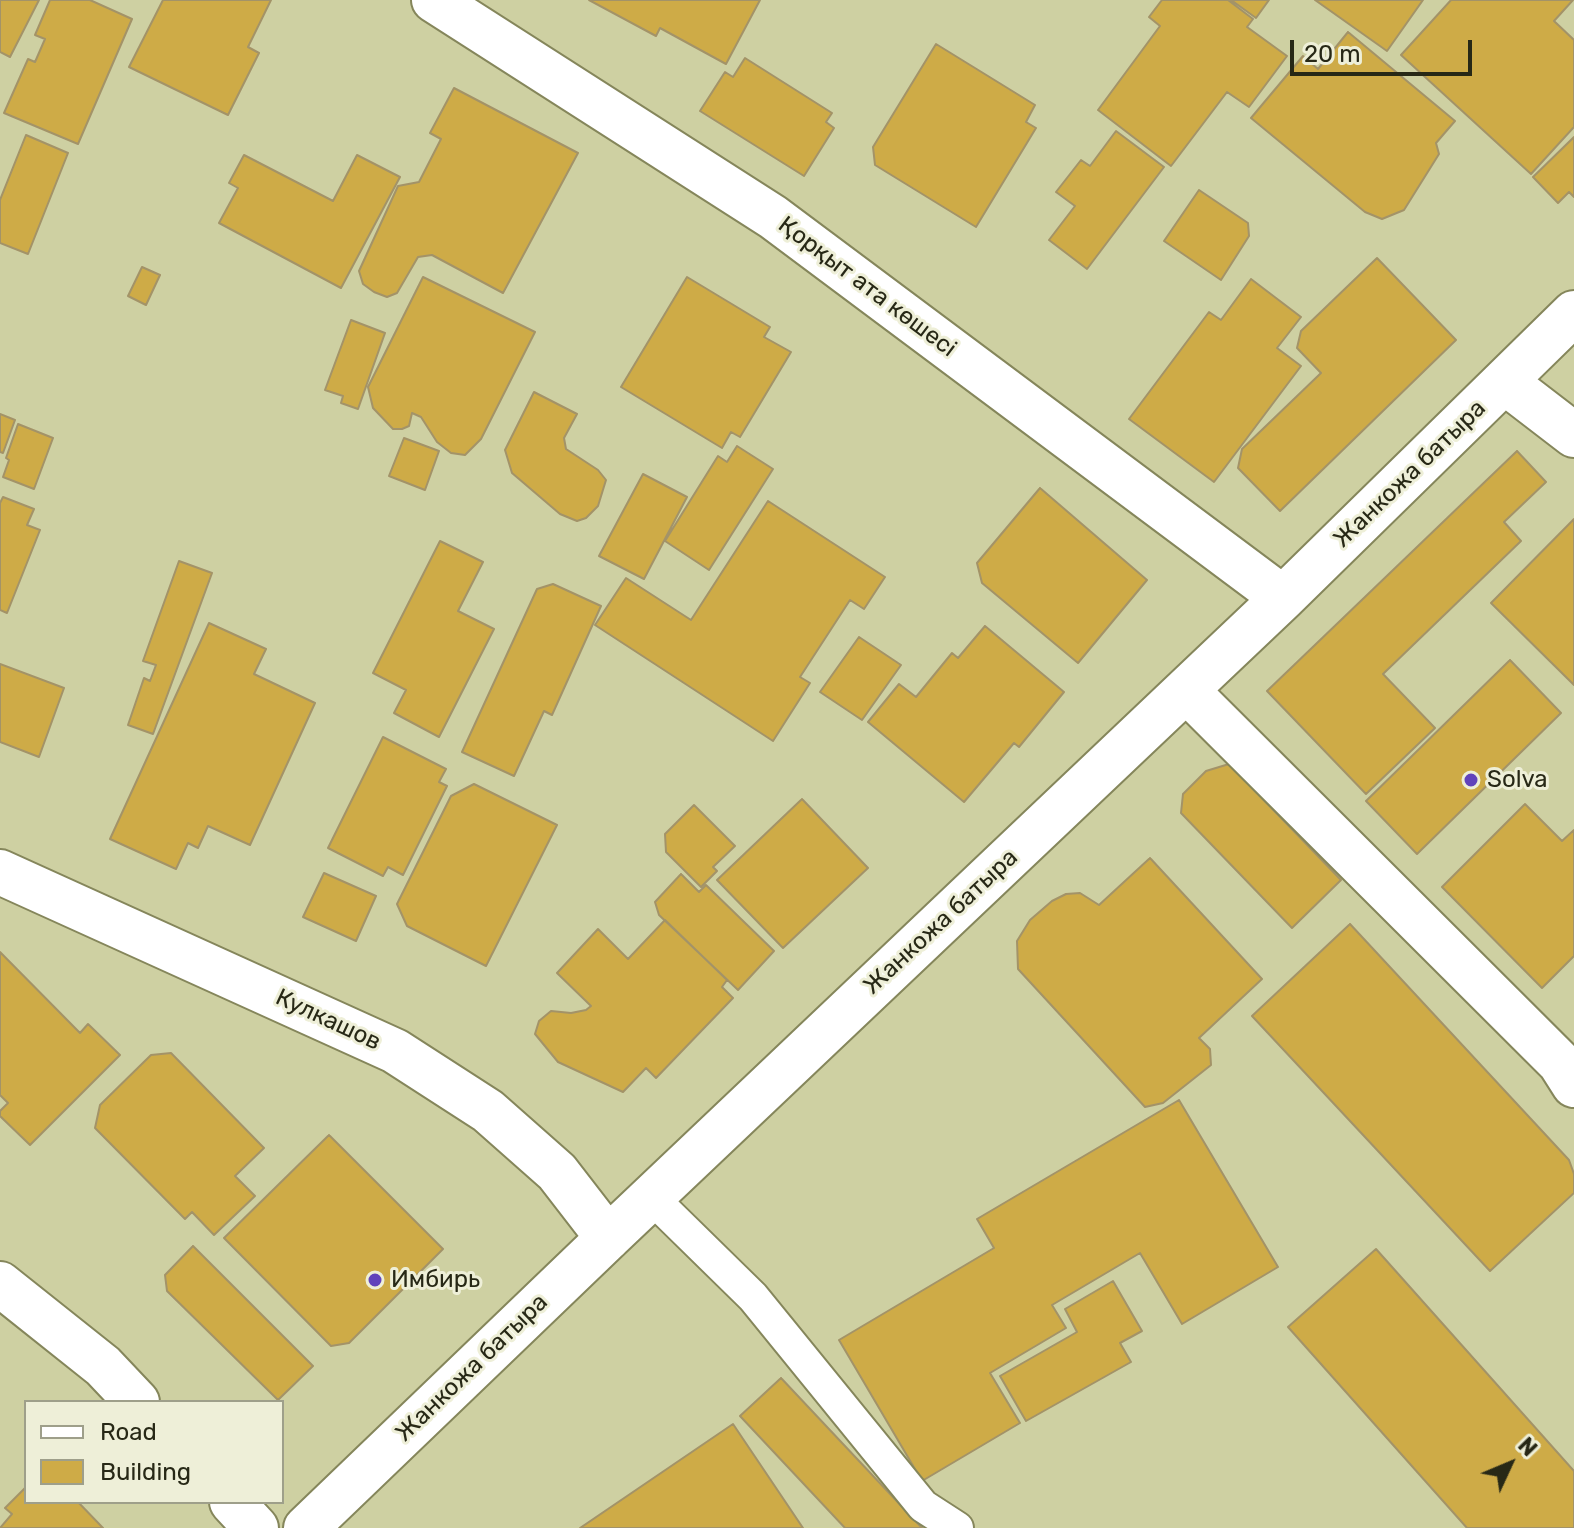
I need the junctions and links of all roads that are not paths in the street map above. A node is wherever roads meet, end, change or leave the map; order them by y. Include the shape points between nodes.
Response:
1 (434, 0) edge
2 (1574, 313) edge
3 (1505, 382) junction
4 (1574, 435) edge
5 (1283, 598) junction
6 (1186, 690) junction
7 (0, 872) edge
8 (1574, 1085) edge
9 (651, 1197) junction
10 (608, 1238) junction
11 (0, 1284) edge
12 (135, 1400) edge
13 (234, 1504) edge
14 (256, 1528) edge
15 (306, 1528) edge
16 (957, 1528) edge

1 - 5 street, Қорқыт ата көшесі via 773,217
2 - 3 street, Жанкожа батыра
3 - 4 street
3 - 5 street, Жанкожа батыра
5 - 6 street, Жанкожа батыра
6 - 8 street via 1560,1063
6 - 9 street, Жанкожа батыра
7 - 10 street, Кулкашов via 395,1051 488,1111 557,1172
9 - 10 street, Жанкожа батыра
9 - 16 lane via 753,1297 923,1506
10 - 15 street, Жанкожа батыра
11 - 12 street via 103,1366
13 - 14 street

